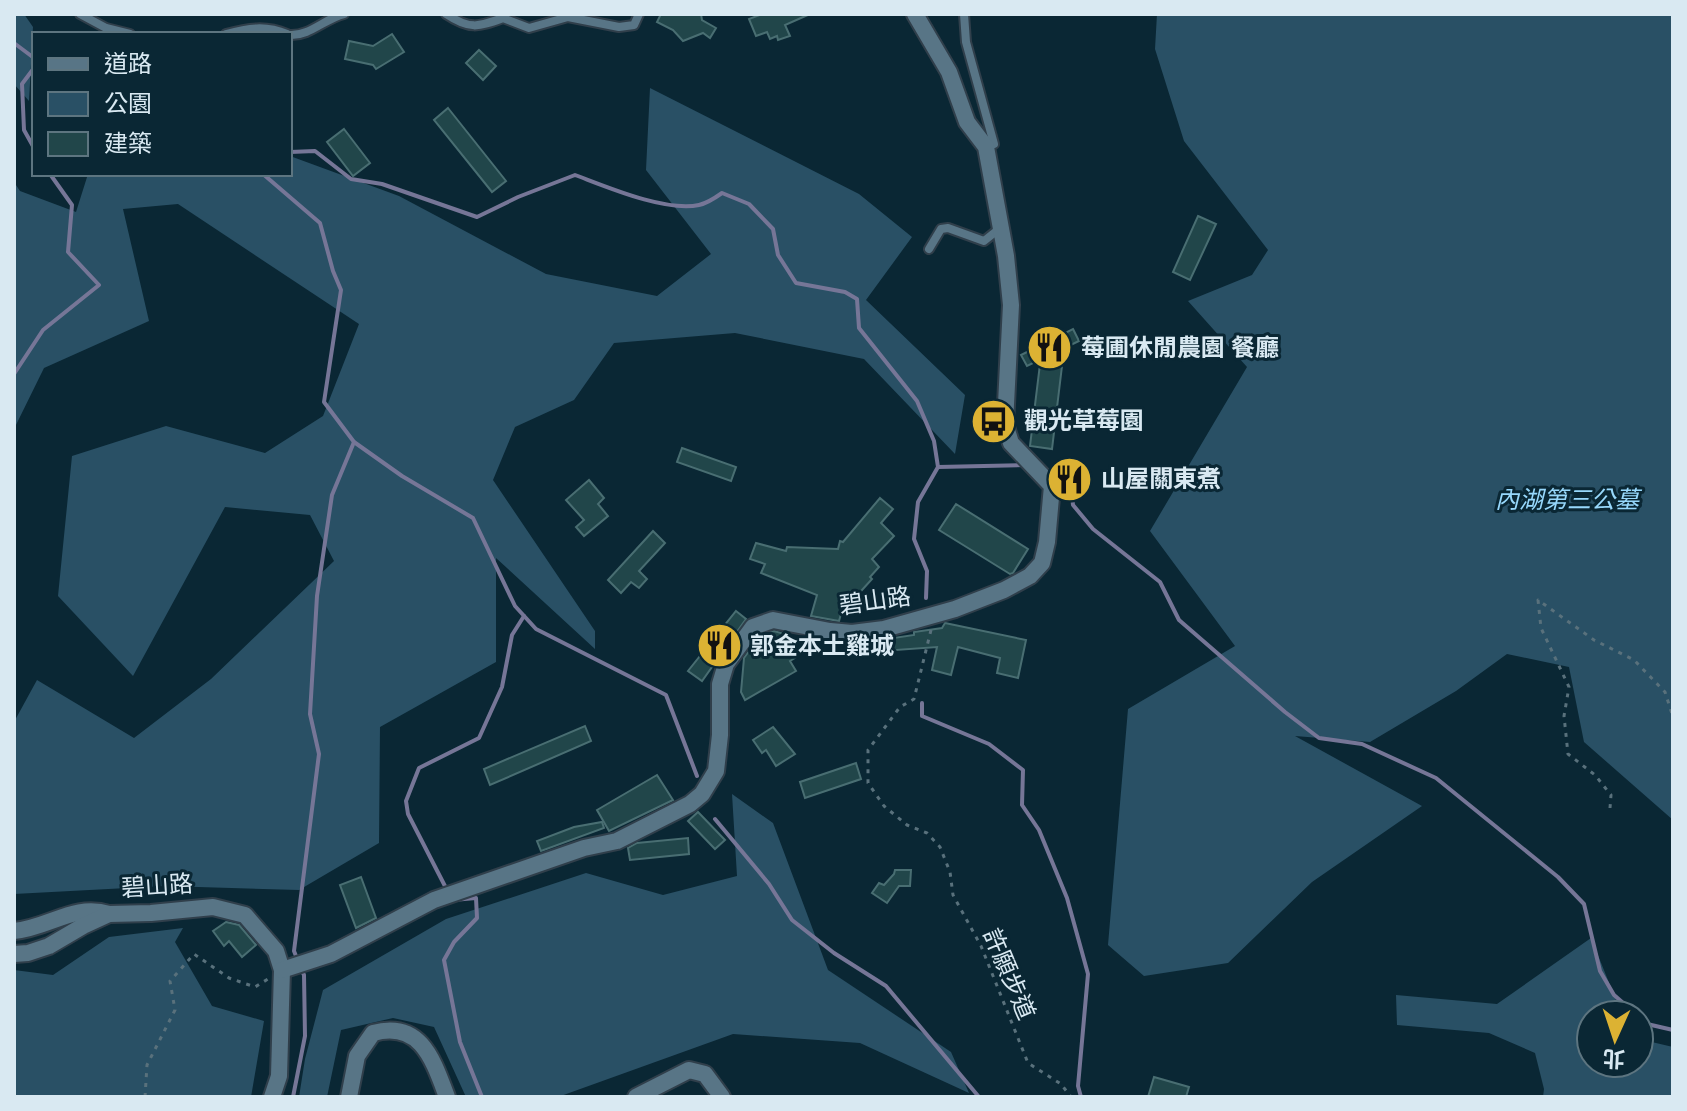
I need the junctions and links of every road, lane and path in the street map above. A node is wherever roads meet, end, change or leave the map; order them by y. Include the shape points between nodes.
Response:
1 (80, 14) edge
2 (344, 14) edge
3 (446, 14) edge
4 (639, 14) edge
5 (915, 14) edge
6 (964, 14) edge
7 (122, 32) edge
8 (236, 32) edge
9 (284, 32) edge
10 (292, 35) edge
11 (986, 147) junction
12 (999, 229) junction
13 (929, 249) dead end
14 (933, 616) junction
15 (1673, 717) edge
16 (1610, 808) dead end
17 (109, 914) junction
18 (14, 931) edge
19 (14, 954) edge
20 (282, 970) junction
21 (145, 1097) edge
22 (272, 1097) edge
23 (349, 1097) edge
24 (447, 1097) edge
25 (636, 1097) edge
26 (722, 1097) edge
27 (1071, 1097) edge

1 - 7 lane
2 - 10 lane via 300,36
3 - 4 lane via 478,27 503,18 529,28 568,17 619,27 634,25
5 - 11 street, 碧山路 via 949,72 967,122
6 - 11 lane via 966,42 994,144
8 - 9 lane via 272,27
11 - 12 street, 碧山路
12 - 13 lane via 984,241 941,229
12 - 14 street, 碧山路 via 1011,305 1005,424 1011,443 1052,486 1047,542 1042,563 1030,576
14 - 20 street, 碧山路 via 852,633 773,620 753,627 726,664 720,684 716,771 690,804 617,841 434,900 331,954
14 - 27 path, 許願步道 via 916,695 885,723 868,750 866,777 884,806 940,847 953,895 981,946 1028,1063
15 - 16 path via 1665,692 1634,660 1594,640 1538,600 1541,628 1569,687 1564,716 1568,754 1611,795
17 - 18 street via 93,909
17 - 19 street, 碧山路 via 49,946
17 - 20 street, 碧山路 via 230,909 245,915 276,951
20 - 21 path via 255,987 229,978 194,954 170,981 175,1010 147,1065
20 - 22 street via 279,1076
23 - 24 street via 357,1056 373,1033 388,1029 408,1033 423,1046
25 - 26 street via 689,1070 705,1074

